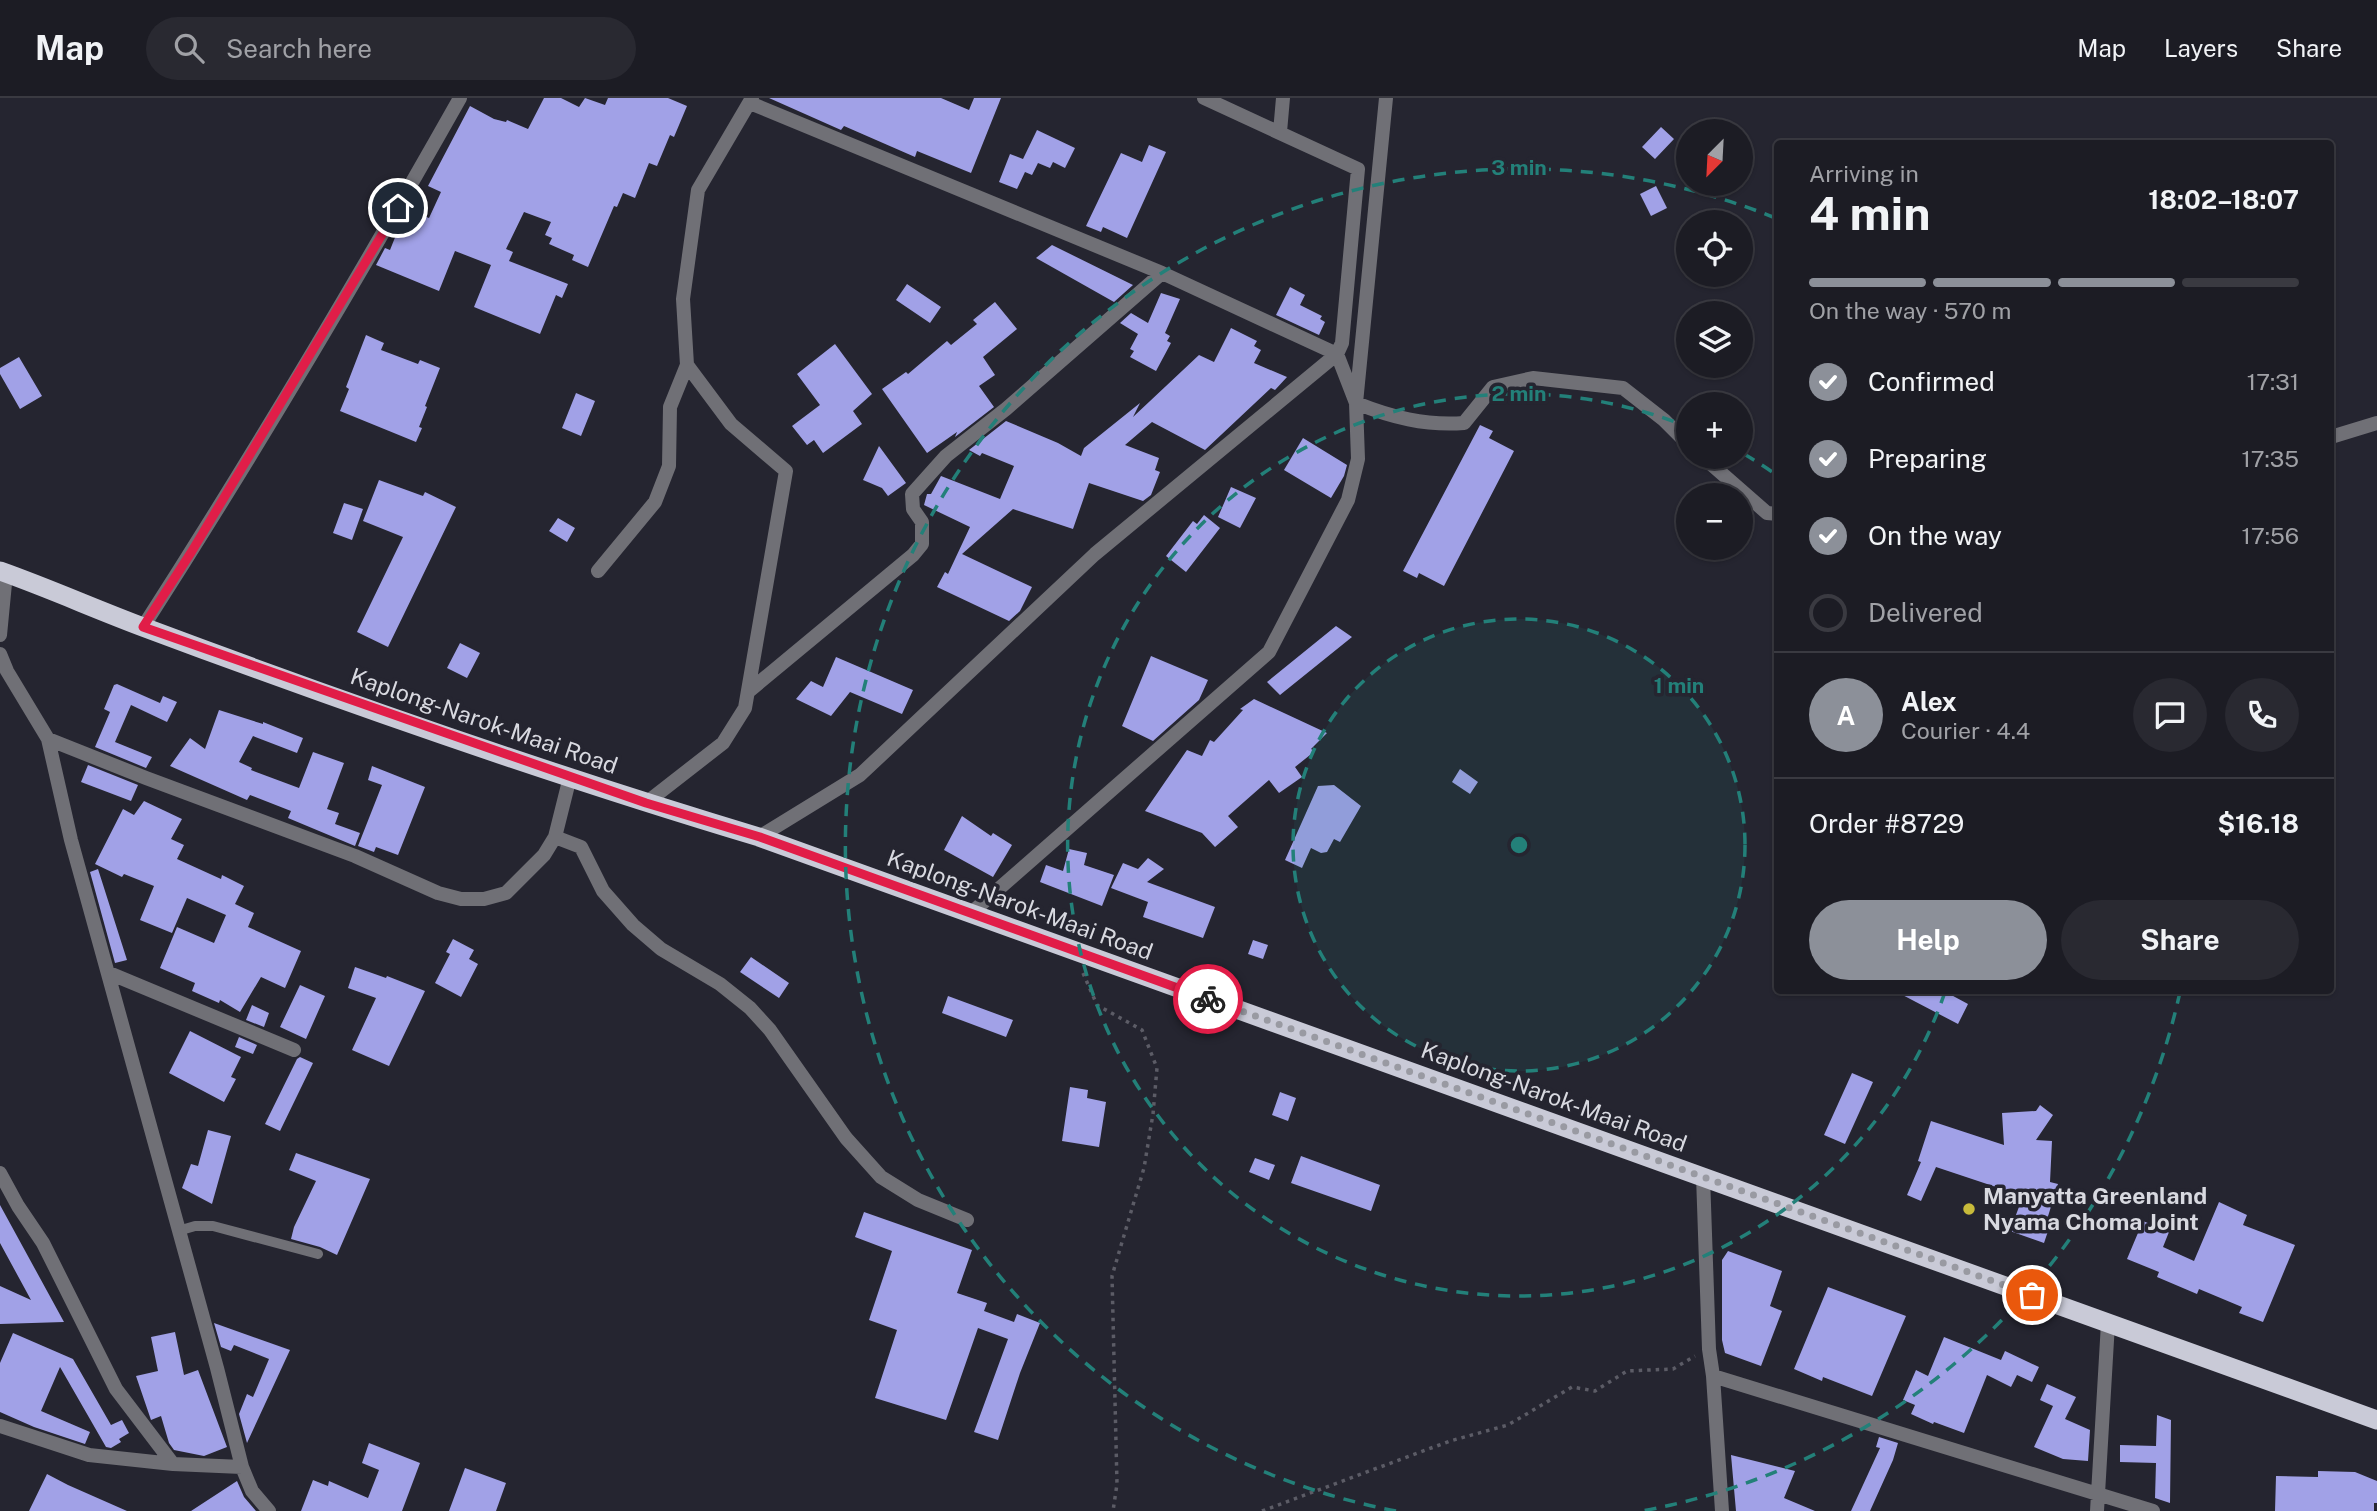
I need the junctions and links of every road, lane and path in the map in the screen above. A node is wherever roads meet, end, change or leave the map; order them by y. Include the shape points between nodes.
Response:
1 (460, 98) edge
2 (1204, 98) edge
3 (1283, 98) edge
4 (1386, 98) edge
5 (751, 101) edge
6 (1280, 132) junction
7 (1162, 273) junction
8 (1337, 354) junction
9 (687, 365) junction
10 (1356, 402) junction
11 (2377, 423) edge
12 (1676, 431) edge
13 (2334, 436) edge
14 (1717, 469) edge
15 (1774, 514) edge
16 (598, 571) dead end
17 (3, 572) edge
18 (143, 627) junction
19 (0, 635) edge
20 (0, 654) edge
21 (749, 691) junction
22 (48, 739) junction
23 (570, 776) junction
24 (646, 803) junction
25 (555, 837) junction
26 (760, 837) junction
27 (970, 914) junction
28 (1075, 951) junction
29 (110, 973) junction
30 (294, 1050) dead end
31 (0, 1173) edge
32 (1703, 1176) junction
33 (967, 1220) dead end
34 (178, 1231) junction
35 (318, 1254) dead end
36 (2108, 1323) junction
37 (1709, 1349) junction
38 (1713, 1376) junction
39 (2377, 1420) edge
40 (0, 1426) edge
41 (173, 1464) junction
42 (242, 1467) junction
43 (2097, 1493) junction
44 (269, 1511) edge
45 (1113, 1511) edge
46 (1262, 1511) edge
47 (1722, 1511) edge
48 (2097, 1511) edge
49 (2153, 1511) edge

1 - 18 street via 386,230
2 - 6 street
3 - 6 street
4 - 10 street
5 - 7 street
5 - 9 street via 698,190 683,299
6 - 8 street via 1358,169 1342,343
7 - 8 street
7 - 21 street via 946,456 912,494 913,509 922,522 922,544 913,555
8 - 10 street
8 - 26 street via 1095,554 860,775
9 - 16 street via 670,407 669,466 655,502
9 - 21 street via 731,424 786,471
10 - 12 street via 1389,416 1438,425 1464,423 1493,387 1532,379 1623,388
10 - 27 street via 1358,459 1348,500 1269,652
11 - 13 street
14 - 15 street via 1767,513
17 - 18 highway, Kaplong-Narok-Maai Road
17 - 19 street
18 - 23 highway, Kaplong-Narok-Maai Road
20 - 22 street
21 - 24 street via 745,708 723,743
22 - 25 street via 461,899 506,893 544,855
22 - 29 street via 71,840
23 - 24 highway, Kaplong-Narok-Maai Road
23 - 25 street
24 - 26 highway, Kaplong-Narok-Maai Road
25 - 33 street via 581,847 603,891 633,925 750,1008 846,1138 881,1177 918,1200
26 - 27 highway, Kaplong-Narok-Maai Road
27 - 28 highway, Kaplong-Narok-Maai Road
28 - 32 highway, Kaplong-Narok-Maai Road
28 - 45 path via 1097,1005 1142,1030 1157,1068 1144,1168 1112,1276 1117,1483
29 - 30 street
29 - 34 street
31 - 41 street via 43,1243 116,1390
32 - 36 highway, Kaplong-Narok-Maai Road
32 - 37 street
34 - 35 lane via 213,1226
34 - 42 street
36 - 39 highway, Kaplong-Narok-Maai Road
36 - 43 street
37 - 38 street
37 - 46 path via 1673,1369 1628,1371 1595,1391 1572,1387 1508,1424
38 - 43 street
38 - 47 street
40 - 41 street via 89,1455
41 - 42 street
42 - 44 street via 252,1491
43 - 48 street
43 - 49 street

